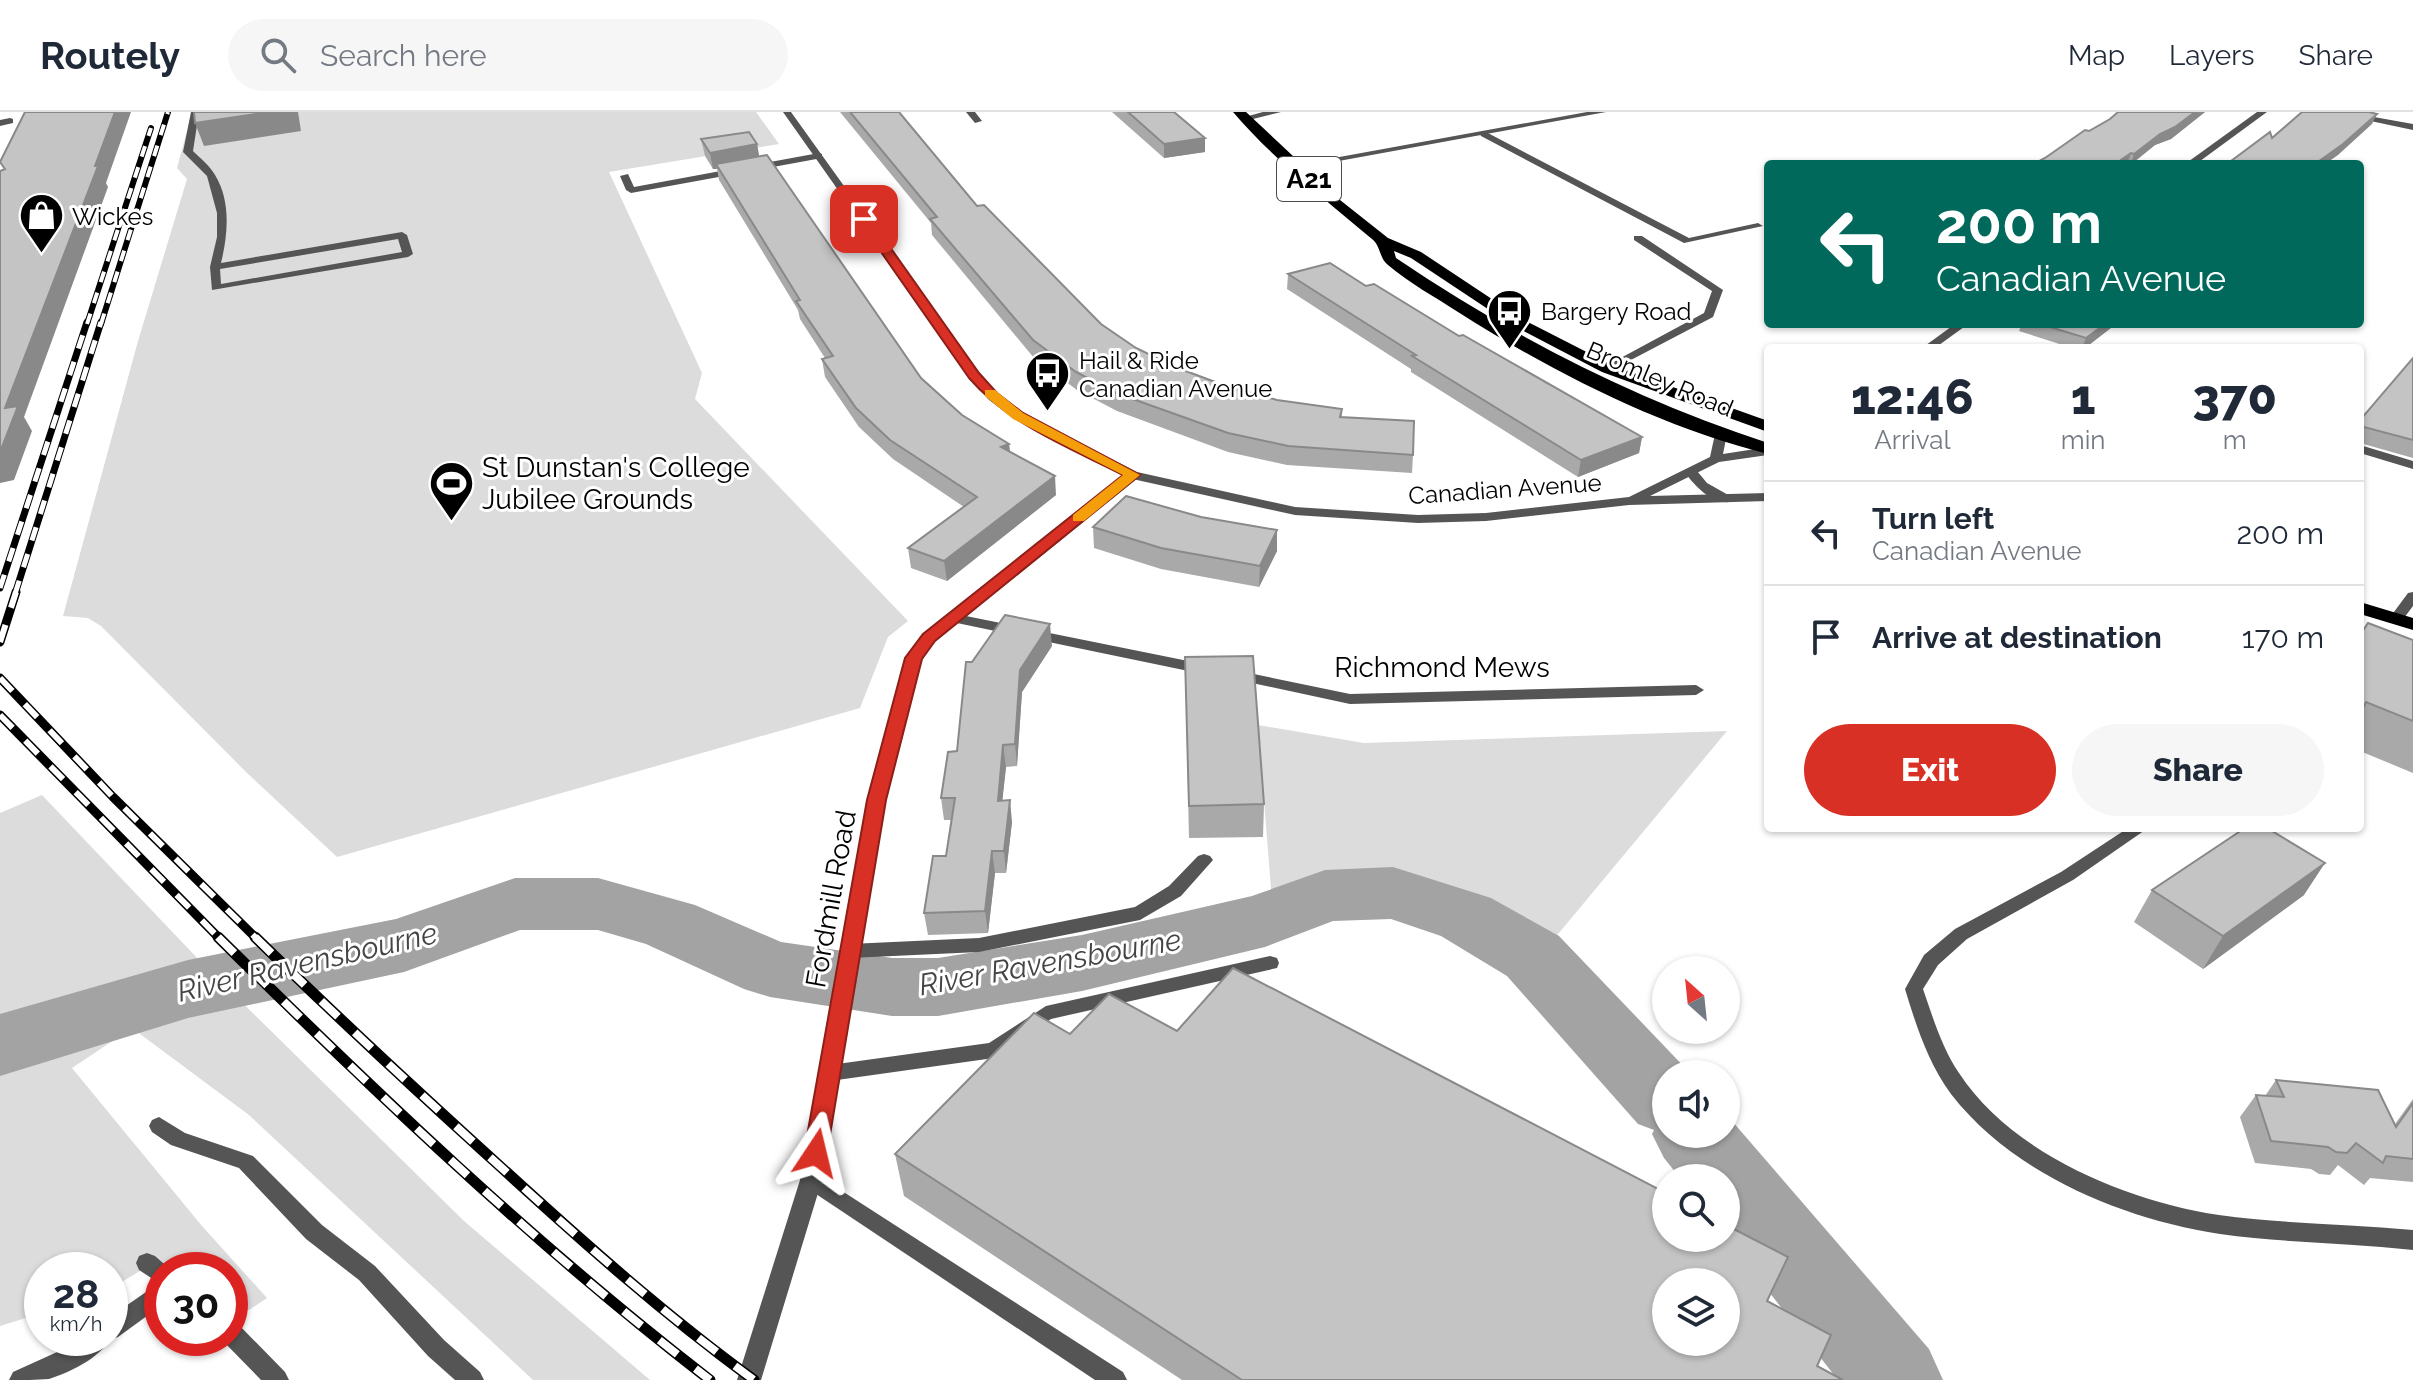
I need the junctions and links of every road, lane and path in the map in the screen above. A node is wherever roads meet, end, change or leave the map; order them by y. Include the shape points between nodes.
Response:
1 (195, 112) edge
2 (787, 112) edge
3 (970, 112) edge
4 (1277, 112) edge
5 (1602, 112) edge
6 (2263, 112) edge
7 (2332, 112) edge
8 (1242, 115) edge
9 (978, 121) dead end
10 (2413, 127) edge
11 (1484, 134) junction
12 (819, 156) junction
13 (2196, 160) edge
14 (1295, 166) junction
15 (625, 176) dead end
16 (1758, 226) dead end
17 (1638, 238) dead end
18 (1383, 241) junction
19 (215, 267) junction
20 (1956, 328) edge
21 (1934, 344) edge
22 (1608, 369) junction
23 (1764, 426) edge
24 (1721, 434) junction
25 (1764, 449) edge
26 (2364, 450) edge
27 (1764, 451) edge
28 (1716, 459) junction
29 (2413, 465) edge
30 (1692, 474) junction
31 (1133, 475) junction
32 (1764, 497) edge
33 (1725, 499) junction
34 (1629, 501) junction
35 (2413, 596) edge
36 (2364, 609) edge
37 (954, 618) junction
38 (2404, 622) edge
39 (1696, 690) dead end
40 (2134, 832) edge
41 (1204, 860) dead end
42 (850, 951) junction
43 (1270, 963) dead end
44 (830, 1073) junction
45 (159, 1126) dead end
46 (811, 1180) junction
47 (2413, 1240) edge
48 (248, 1350) edge
49 (74, 1356) edge
50 (21, 1380) edge
51 (277, 1380) edge
52 (472, 1380) edge
53 (749, 1380) edge
54 (1115, 1380) edge

1 - 19 street via 188,152 211,175 222,213
2 - 12 street, Canadian Avenue
3 - 9 street
4 - 8 street
5 - 11 street
6 - 13 street
7 - 10 street
8 - 14 highway, Bromley Road / A21
11 - 14 street
11 - 16 street via 1684,239 1699,241
12 - 15 street via 631,190
12 - 31 street, Canadian Avenue via 992,396 1018,416
14 - 18 highway, Bromley Road / A21
17 - 22 street via 1718,290 1709,315
18 - 22 highway, Bromley Road / A21 via 1416,255 1517,322
18 - 24 highway, Bromley Road / A21 via 1390,260 1505,336 1637,403
19 - 19 street via 216,288 408,254 402,235
20 - 21 street
22 - 23 highway, Bromley Road / A21
24 - 25 highway, Bromley Road / A21
24 - 28 street
26 - 29 street
27 - 28 street, Canadian Avenue
28 - 30 street, Canadian Avenue
30 - 33 street
30 - 34 street, Canadian Avenue
31 - 34 street, Canadian Avenue via 1295,511 1403,518 1486,517
31 - 37 street, Fordmill Road
32 - 33 street, Canadian Avenue
33 - 34 street, Canadian Avenue
35 - 38 street
36 - 38 highway
37 - 39 street, Richmond Mews via 1350,699
37 - 42 street, Fordmill Road via 913,658 876,800
40 - 47 street via 1961,934 1931,960 1914,989 1928,1034 1958,1088 2004,1136 2057,1171 2149,1209 2218,1224
41 - 42 street via 1175,891 1140,913 979,945
42 - 44 street, Fordmill Road
43 - 44 street via 1046,1013 994,1050
44 - 46 street, Fordmill Road
45 - 52 street via 178,1139 246,1162 314,1232 367,1273
46 - 53 street, Fordmill Road
46 - 54 street
48 - 51 street
49 - 50 street

